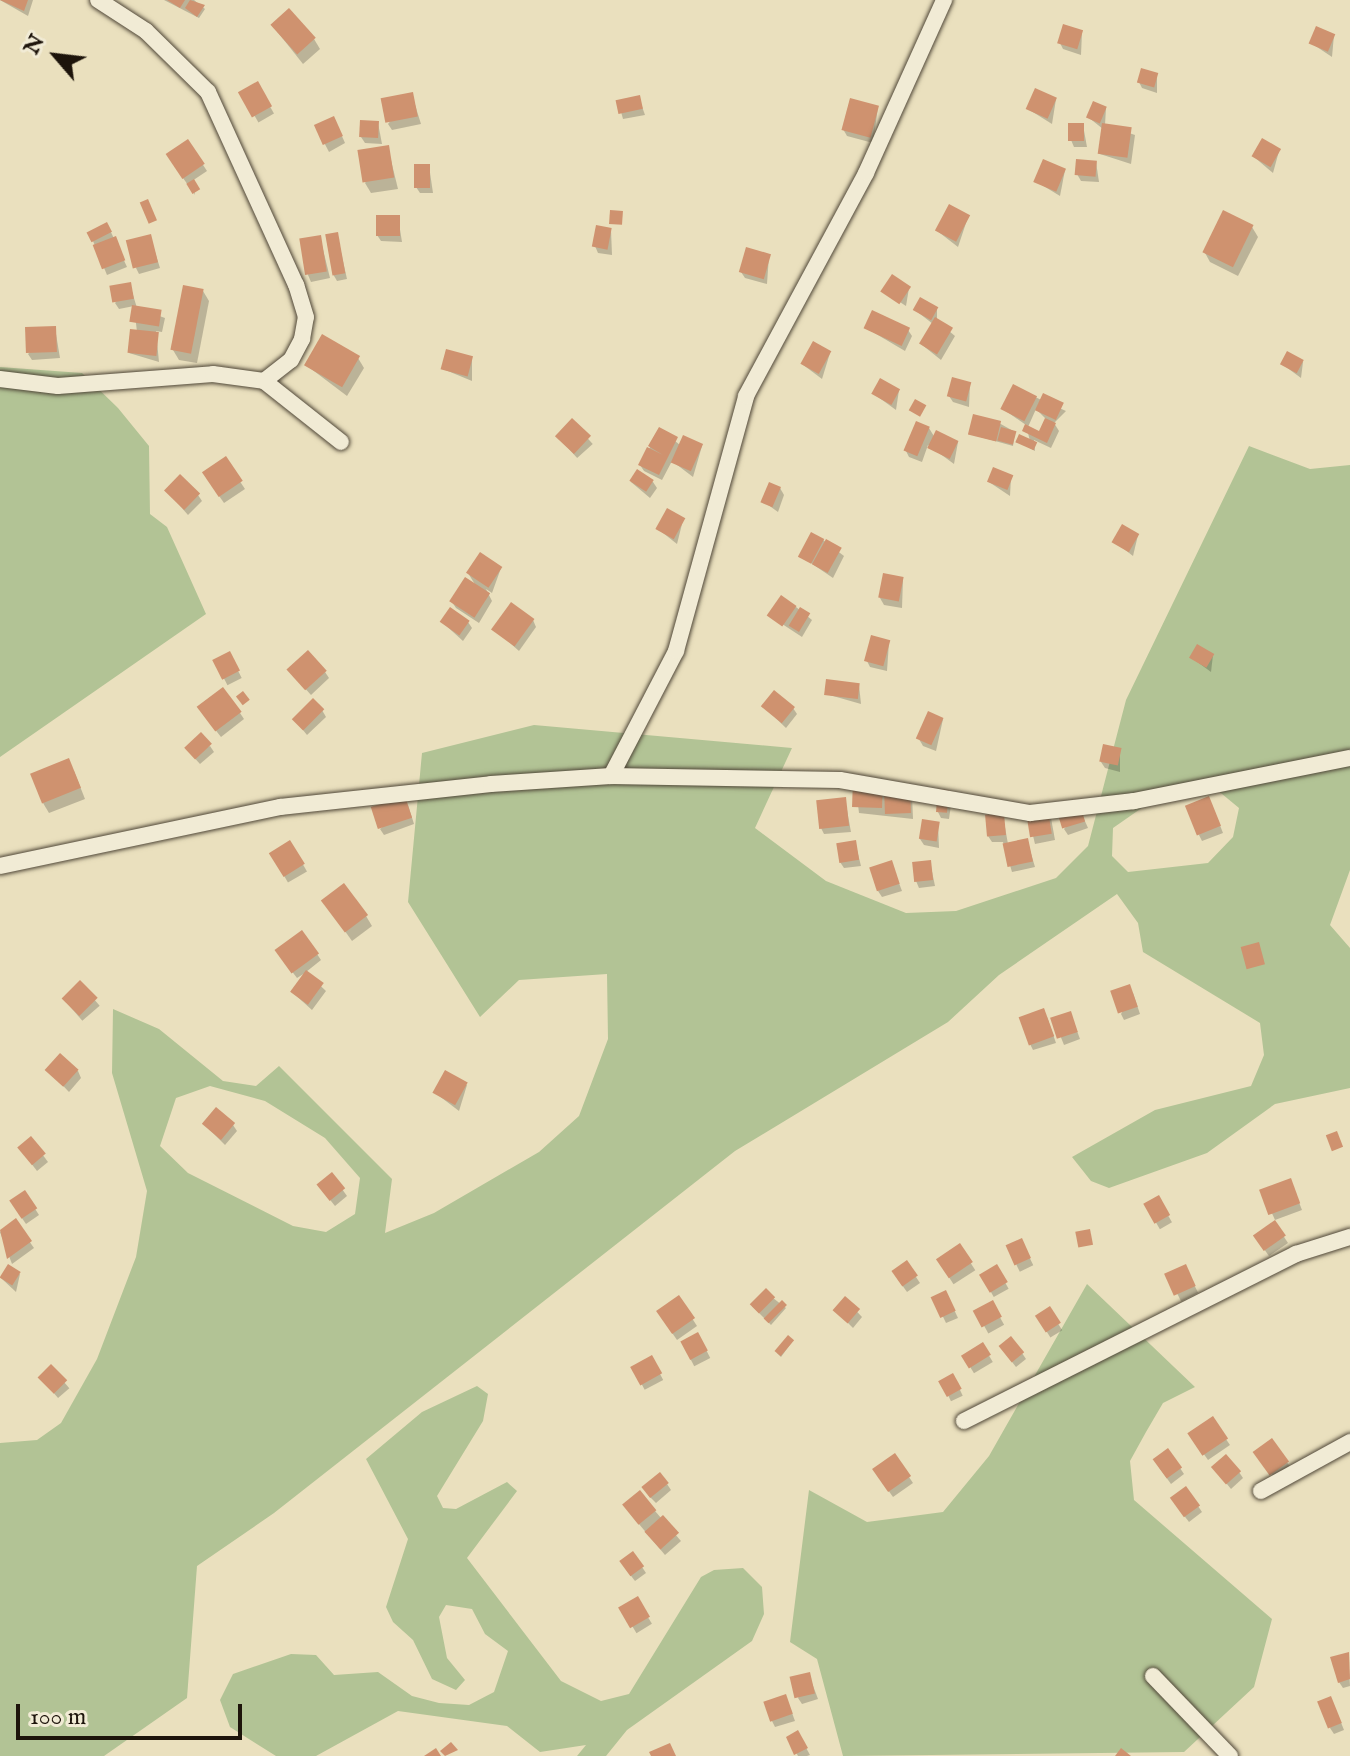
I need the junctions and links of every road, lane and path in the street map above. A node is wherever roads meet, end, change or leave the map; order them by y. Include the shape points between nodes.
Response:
1 (98, 0) edge
2 (944, 0) edge
3 (0, 379) edge
4 (264, 381) junction
5 (341, 442) dead end
6 (1350, 758) edge
7 (611, 776) junction
8 (0, 866) edge
9 (1350, 1237) edge
10 (964, 1421) dead end
11 (1350, 1442) edge
12 (1261, 1491) dead end
13 (1153, 1676) dead end
14 (1230, 1756) edge

1 - 4 street via 187,67 208,92 253,182 306,317 291,360
2 - 7 street via 866,173 746,396 676,651
3 - 4 street via 58,386 213,374
4 - 5 street
6 - 7 street via 1134,801 1030,813 840,780
7 - 8 street via 280,807
9 - 10 street via 1296,1254
11 - 12 street
13 - 14 street

